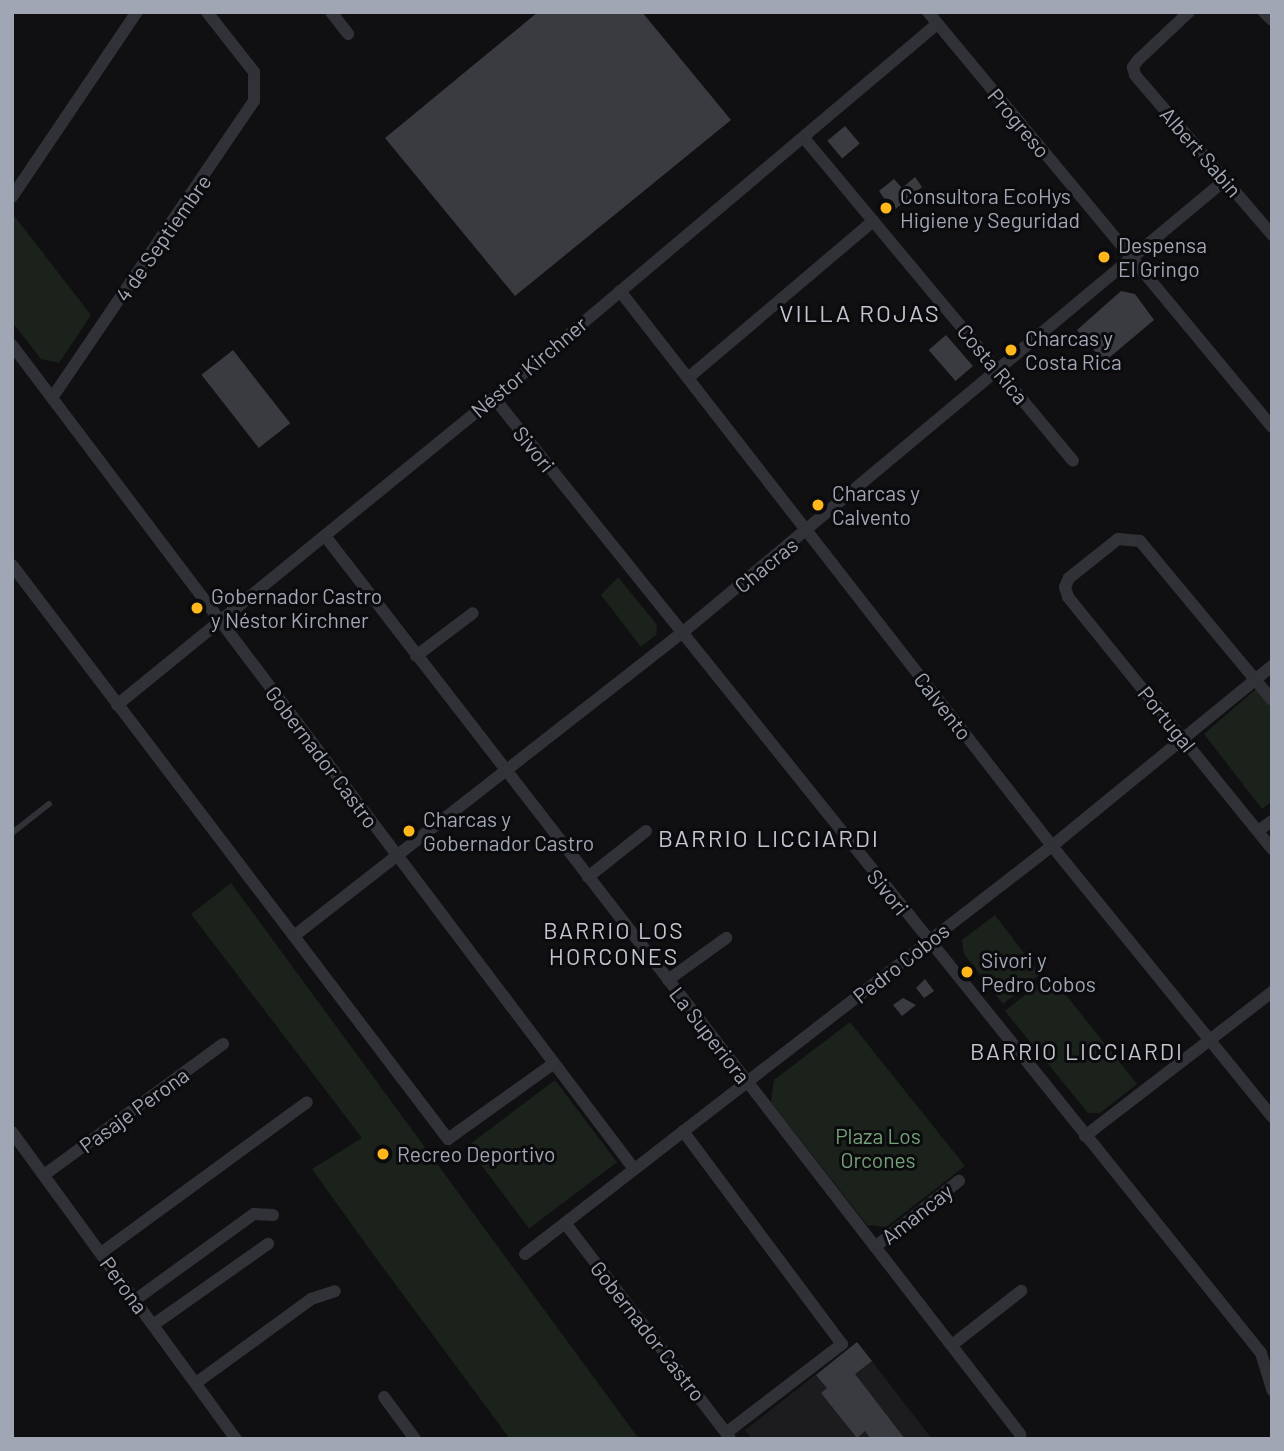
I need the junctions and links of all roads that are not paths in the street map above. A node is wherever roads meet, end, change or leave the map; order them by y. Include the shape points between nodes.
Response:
1 (136, 12) edge
2 (207, 12) edge
3 (331, 12) edge
4 (928, 12) edge
5 (1189, 12) edge
6 (1264, 12) edge
7 (1272, 20) edge
8 (937, 23) junction
9 (348, 34) dead end
10 (804, 138) junction
11 (1225, 180) junction
12 (12, 197) edge
13 (873, 221) junction
14 (1272, 235) edge
15 (1131, 258) junction
16 (620, 291) junction
17 (12, 345) edge
18 (1000, 372) junction
19 (688, 378) junction
20 (52, 398) junction
21 (494, 398) junction
22 (1272, 427) edge
23 (1073, 461) dead end
24 (808, 531) junction
25 (324, 536) junction
26 (12, 565) edge
27 (473, 613) dead end
28 (219, 621) junction
29 (682, 633) junction
30 (416, 656) junction
31 (1272, 666) edge
32 (1255, 680) junction
33 (1272, 700) edge
34 (117, 705) junction
35 (1182, 738) junction
36 (506, 774) junction
37 (49, 804) dead end
38 (1272, 821) edge
39 (646, 831) dead end
40 (1258, 831) junction
41 (12, 833) edge
42 (1052, 846) junction
43 (1272, 849) edge
44 (397, 857) junction
45 (588, 877) junction
46 (294, 936) junction
47 (726, 938) dead end
48 (928, 943) junction
49 (668, 980) junction
50 (1272, 992) edge
51 (1210, 1040) junction
52 (223, 1044) dead end
53 (554, 1063) junction
54 (747, 1082) junction
55 (307, 1102) dead end
56 (1272, 1117) edge
57 (683, 1131) junction
58 (12, 1132) edge
59 (1085, 1136) junction
60 (634, 1169) junction
61 (44, 1175) junction
62 (959, 1181) dead end
63 (274, 1214) dead end
64 (565, 1223) junction
65 (268, 1244) dead end
66 (875, 1247) junction
67 (101, 1253) junction
68 (525, 1254) dead end
69 (335, 1291) dead end
70 (1021, 1291) dead end
71 (135, 1300) junction
72 (153, 1325) junction
73 (1272, 1344) edge
74 (952, 1345) junction
75 (1261, 1353) junction
76 (195, 1383) junction
77 (1272, 1390) edge
78 (384, 1397) dead end
79 (1020, 1434) dead end
80 (729, 1437) edge
81 (236, 1439) edge
82 (415, 1439) edge

1 - 12 street
2 - 20 street, 4 de Septiembre via 254,72 256,90 248,117
3 - 9 street
4 - 8 street, Progreso
5 - 11 street, Albert Sabin via 1133,67
6 - 7 street
8 - 10 street, Néstor Kirchner
8 - 15 street, Progreso
10 - 13 street, Costa Rica
10 - 16 street, Néstor Kirchner
11 - 14 street, Albert Sabin
11 - 15 street, Chacras
13 - 18 street, Costa Rica
13 - 19 street
15 - 18 street, Chacras
15 - 22 street, Progreso
16 - 19 street, Calvento
16 - 21 street, Néstor Kirchner
17 - 20 street, Gobernador Castro
18 - 23 street, Costa Rica
18 - 24 street, Chacras
19 - 24 street, Calvento
20 - 28 street, Gobernador Castro
21 - 25 street, Néstor Kirchner
21 - 29 street, Sivori
24 - 29 street, Chacras
24 - 42 street, Calvento
25 - 28 street, Néstor Kirchner
25 - 30 street, La Superiora
26 - 34 street
27 - 30 street
28 - 34 street, Néstor Kirchner
28 - 44 street, Gobernador Castro
29 - 36 street, Chacras
29 - 48 street, Sivori
30 - 36 street, La Superiora
31 - 32 street, Pedro Cobos
32 - 33 street
32 - 35 street, Pedro Cobos
32 - 35 street, Portugal via 1140,541 1118,539 1065,587
34 - 46 street
35 - 40 street, Portugal
35 - 42 street, Pedro Cobos
36 - 44 street, Chacras
36 - 45 street, La Superiora
37 - 41 lane
38 - 40 street
39 - 45 street
40 - 43 street, Portugal
42 - 48 street, Pedro Cobos
42 - 51 street, Calvento
44 - 46 street, Chacras
44 - 53 street, Gobernador Castro
45 - 49 street, La Superiora
46 - 53 street via 448,1139
47 - 49 street
48 - 54 street, Pedro Cobos
48 - 59 street, Sivori
49 - 54 street, La Superiora
50 - 51 street
51 - 56 street, Calvento
51 - 59 street
52 - 61 street, Pasaje Perona
53 - 60 street, Gobernador Castro
54 - 57 street, Pedro Cobos
54 - 66 street, La Superiora
55 - 67 street
57 - 60 street, Pedro Cobos
57 - 80 street via 842,1344
58 - 61 street, Perona
59 - 75 street, Sivori
60 - 64 street, Pedro Cobos
61 - 67 street, Perona
62 - 66 street, Amancay
63 - 71 street via 254,1214
64 - 68 street, Pedro Cobos
64 - 80 street, Gobernador Castro
65 - 72 street
66 - 74 street, La Superiora
67 - 71 street, Perona
69 - 76 street via 311,1298
70 - 74 street
71 - 72 street, Perona
72 - 76 street, Perona
73 - 75 street
74 - 79 street, La Superiora
75 - 77 street, Sivori
76 - 81 street, Perona
78 - 82 street

